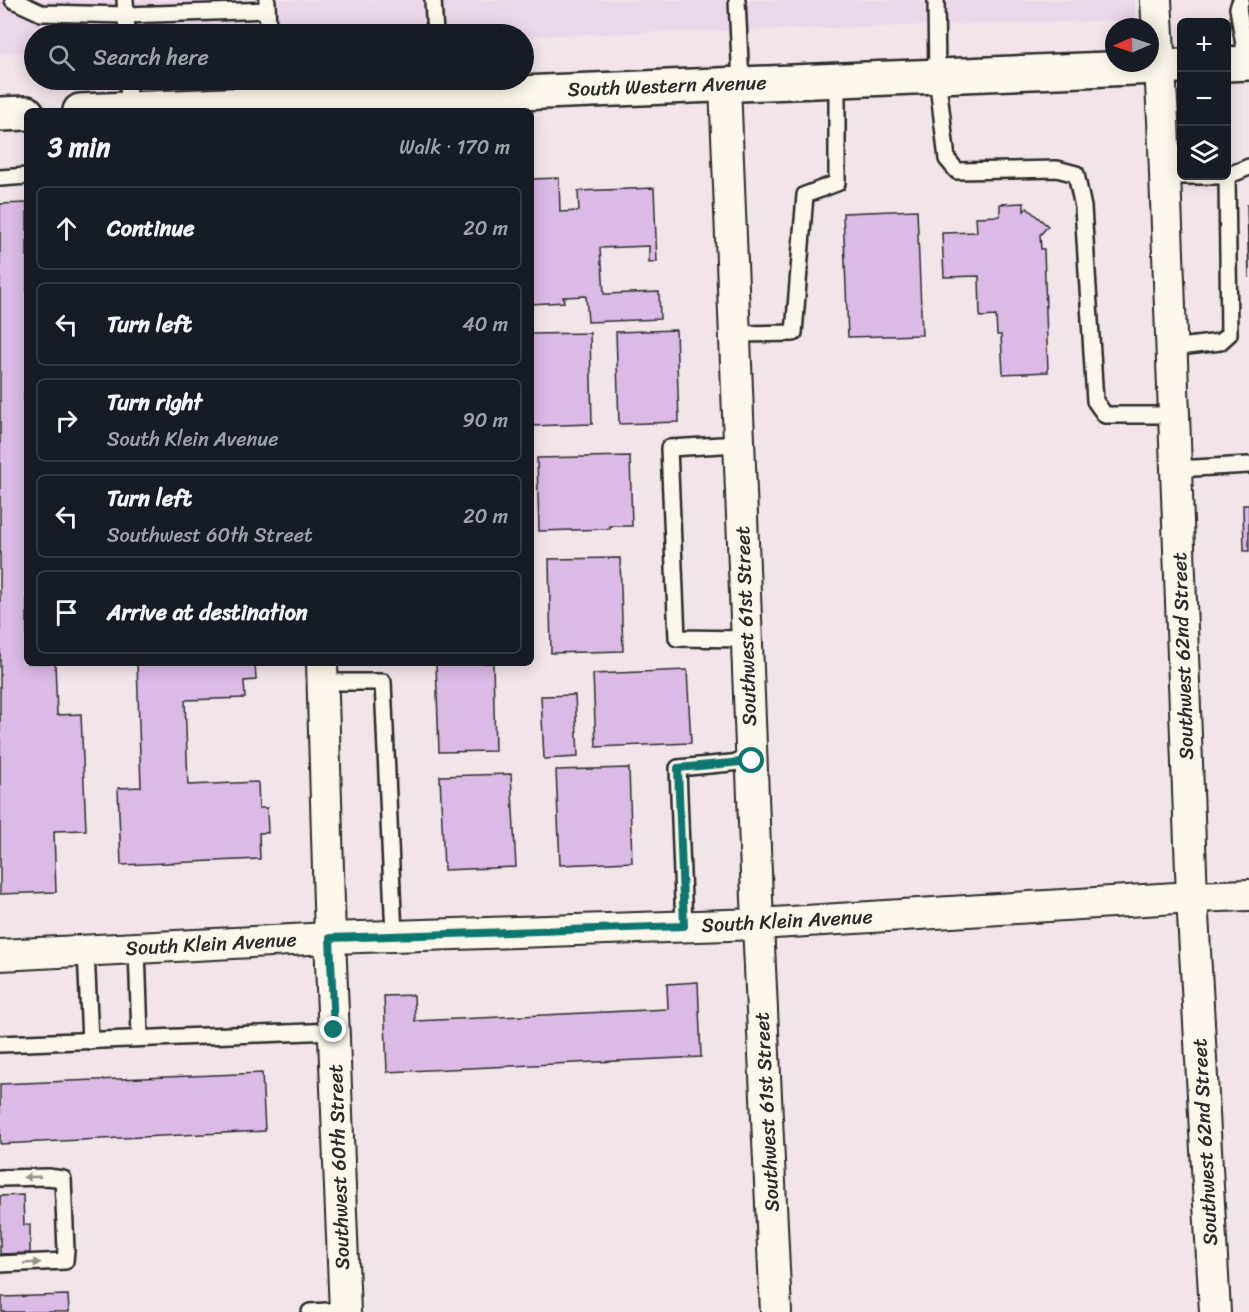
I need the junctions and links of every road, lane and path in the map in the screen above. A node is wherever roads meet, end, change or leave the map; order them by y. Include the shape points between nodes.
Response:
1 (13, 0) edge
2 (433, 0) edge
3 (737, 0) edge
4 (936, 0) edge
5 (1156, 0) edge
6 (1241, 0) edge
7 (267, 5) edge
8 (190, 6) edge
9 (126, 8) edge
10 (127, 24) edge
11 (268, 24) edge
12 (434, 24) edge
13 (1241, 64) edge
14 (1171, 66) edge
15 (937, 76) junction
16 (837, 79) junction
17 (733, 83) junction
18 (534, 86) edge
19 (410, 90) edge
20 (282, 99) edge
21 (114, 102) edge
22 (91, 108) edge
23 (222, 108) edge
24 (24, 113) edge
25 (0, 114) edge
26 (1249, 167) edge
27 (1231, 174) edge
28 (24, 176) edge
29 (1165, 176) junction
30 (1177, 176) edge
31 (0, 178) edge
32 (1227, 180) edge
33 (735, 334) junction
34 (1171, 348) junction
35 (1173, 415) junction
36 (739, 444) junction
37 (1249, 465) edge
38 (1176, 469) junction
39 (747, 639) junction
40 (322, 673) edge
41 (752, 761) junction
42 (1249, 895) edge
43 (1192, 897) junction
44 (758, 924) junction
45 (684, 926) junction
46 (394, 936) junction
47 (330, 938) junction
48 (137, 948) junction
49 (87, 951) junction
50 (0, 955) edge
51 (334, 1030) junction
52 (140, 1037) junction
53 (90, 1041) junction
54 (0, 1044) edge
55 (0, 1178) edge
56 (0, 1264) edge
57 (345, 1311) edge
58 (310, 1312) edge
59 (776, 1312) edge
60 (1215, 1312) edge

1 - 9 lane via 41,13
2 - 12 lane
3 - 17 lane
4 - 15 lane
5 - 14 street, Southwest 62nd Street
6 - 13 lane
7 - 8 lane
7 - 11 lane
8 - 9 lane
9 - 10 lane
14 - 15 main road, South Western Avenue
14 - 29 street, Southwest 62nd Street
15 - 16 main road, South Western Avenue
15 - 35 lane via 947,159 957,171 1057,169 1076,174 1083,207 1095,401 1105,415
16 - 17 main road, South Western Avenue
16 - 33 lane via 837,183 805,195 794,333
17 - 18 main road, South Western Avenue
17 - 33 street, Southwest 61st Street
19 - 20 main road, South Western Avenue
20 - 23 main road, South Western Avenue
21 - 22 main road, South Western Avenue
21 - 23 main road, South Western Avenue
24 - 25 main road
26 - 27 lane
28 - 31 lane
29 - 30 lane
29 - 34 street, Southwest 62nd Street
32 - 34 lane via 1229,334 1220,342
33 - 36 street, Southwest 61st Street
34 - 35 street, Southwest 62nd Street
35 - 38 street, Southwest 62nd Street
36 - 39 street, Southwest 61st Street
36 - 39 lane via 669,448 677,638
37 - 38 lane
38 - 43 street, Southwest 62nd Street
39 - 41 street, Southwest 61st Street
40 - 46 lane via 382,681
40 - 47 street, Southwest 60th Street
41 - 44 street, Southwest 61st Street
41 - 45 lane via 678,768
42 - 43 street, South Klein Avenue
43 - 44 street, South Klein Avenue
43 - 60 street, Southwest 62nd Street
44 - 45 street, South Klein Avenue
44 - 59 street, Southwest 61st Street
45 - 46 street, South Klein Avenue
46 - 47 street, South Klein Avenue
47 - 48 street, South Klein Avenue
47 - 51 street, Southwest 60th Street
48 - 49 street, South Klein Avenue
48 - 52 lane
49 - 50 street, South Klein Avenue
49 - 53 lane
51 - 52 lane
51 - 57 street, Southwest 60th Street
52 - 53 lane
53 - 54 lane
56 -> 55 lane via 64,1261 66,1250 63,1179
57 - 58 lane

